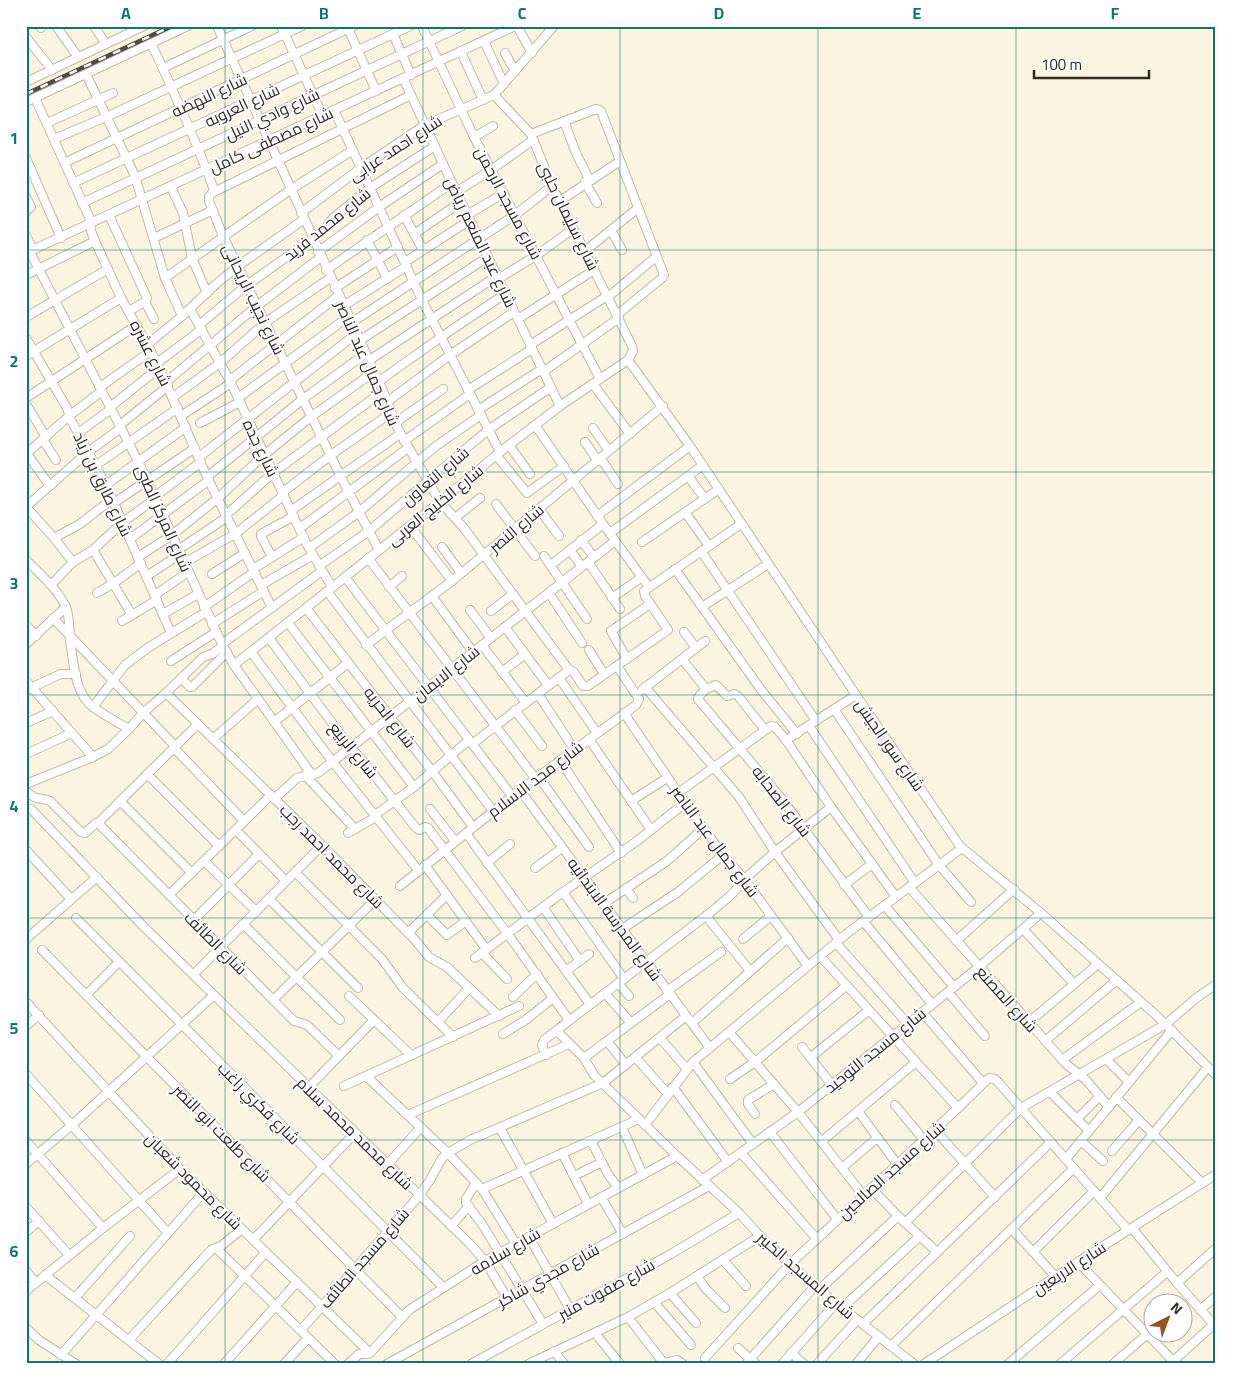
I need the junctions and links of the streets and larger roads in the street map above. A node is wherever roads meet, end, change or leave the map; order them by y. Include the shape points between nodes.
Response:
1 (56, 26) edge
2 (94, 26) edge
3 (144, 26) edge
4 (188, 26) edge
5 (217, 26) edge
6 (252, 26) edge
7 (281, 26) edge
8 (302, 26) edge
9 (410, 26) edge
10 (422, 26) edge
11 (462, 26) edge
12 (516, 26) edge
13 (554, 26) edge
14 (350, 27) edge
15 (129, 29) edge
16 (496, 30) edge
17 (394, 31) edge
18 (285, 34) junction
19 (26, 37) edge
20 (223, 40) junction
21 (484, 41) junction
22 (429, 42) junction
23 (151, 43) junction
24 (106, 44) junction
25 (358, 50) junction
26 (461, 52) junction
27 (505, 53) dead end
28 (532, 53) junction
29 (402, 54) junction
30 (295, 55) junction
31 (78, 57) junction
32 (231, 59) junction
33 (438, 62) junction
34 (163, 68) junction
35 (52, 70) junction
36 (367, 70) junction
37 (516, 71) junction
38 (86, 74) junction
39 (304, 76) junction
40 (407, 76) junction
41 (240, 80) junction
42 (26, 82) edge
43 (504, 84) junction
44 (171, 87) junction
45 (376, 91) junction
46 (113, 93) dead end
47 (314, 95) junction
48 (411, 95) junction
49 (494, 95) junction
50 (35, 98) junction
51 (98, 100) junction
52 (483, 100) junction
53 (250, 101) junction
54 (26, 102) edge
55 (181, 108) junction
56 (461, 108) junction
57 (334, 110) junction
58 (323, 116) junction
59 (106, 117) junction
60 (259, 121) junction
61 (564, 121) junction
62 (47, 123) junction
63 (425, 125) junction
64 (493, 126) dead end
65 (343, 128) junction
66 (190, 129) junction
67 (474, 137) junction
68 (532, 137) junction
69 (118, 138) junction
70 (54, 139) junction
71 (268, 141) junction
72 (435, 146) junction
73 (198, 149) junction
74 (352, 150) junction
75 (26, 158) edge
76 (127, 158) junction
77 (277, 161) junction
78 (620, 161) junction
79 (64, 163) junction
80 (443, 164) junction
81 (361, 168) junction
82 (206, 170) junction
83 (491, 170) junction
84 (135, 178) junction
85 (587, 181) junction
86 (73, 183) junction
87 (452, 183) junction
88 (552, 186) junction
89 (171, 187) junction
90 (370, 188) junction
91 (290, 190) junction
92 (214, 192) junction
93 (456, 192) junction
94 (504, 193) junction
95 (26, 197) edge
96 (141, 200) junction
97 (560, 201) junction
98 (461, 202) junction
99 (82, 203) junction
100 (597, 203) dead end
101 (379, 207) junction
102 (638, 208) junction
103 (213, 210) junction
104 (26, 211) edge
105 (109, 215) junction
106 (404, 215) junction
107 (515, 215) junction
108 (302, 217) junction
109 (469, 218) junction
110 (186, 223) junction
111 (91, 224) junction
112 (388, 226) junction
113 (573, 229) junction
114 (611, 230) junction
115 (414, 234) junction
116 (26, 235) edge
117 (223, 236) junction
118 (61, 238) junction
119 (154, 238) junction
120 (479, 239) junction
121 (312, 240) junction
122 (367, 240) junction
123 (95, 242) junction
124 (398, 248) junction
125 (423, 250) junction
126 (622, 250) dead end
127 (585, 251) junction
128 (30, 252) edge
129 (320, 255) junction
130 (537, 255) junction
131 (488, 257) junction
132 (656, 257) junction
133 (192, 258) junction
134 (377, 260) junction
135 (406, 264) junction
136 (238, 266) junction
137 (108, 269) junction
138 (39, 270) junction
139 (326, 270) junction
140 (594, 270) junction
141 (26, 276) edge
142 (498, 277) junction
143 (165, 278) junction
144 (330, 278) junction
145 (387, 278) junction
146 (414, 282) junction
147 (247, 285) junction
148 (334, 288) junction
149 (207, 293) junction
150 (506, 294) junction
151 (556, 294) junction
152 (338, 296) junction
153 (608, 296) junction
154 (121, 298) junction
155 (55, 300) junction
156 (422, 300) junction
157 (145, 302) junction
158 (257, 306) junction
159 (343, 306) junction
160 (190, 309) junction
161 (129, 311) junction
162 (516, 315) junction
163 (182, 316) junction
164 (618, 316) junction
165 (26, 317) edge
166 (154, 319) dead end
167 (432, 319) junction
168 (349, 320) junction
169 (570, 320) junction
170 (266, 322) junction
171 (137, 325) junction
172 (200, 327) junction
173 (70, 330) junction
174 (441, 337) junction
175 (26, 338) edge
176 (358, 338) junction
177 (276, 343) junction
178 (210, 345) junction
179 (583, 345) junction
180 (531, 347) junction
181 (149, 348) junction
182 (30, 354) edge
183 (450, 355) junction
184 (366, 357) junction
185 (86, 360) junction
186 (628, 360) junction
187 (220, 363) junction
188 (286, 363) junction
189 (158, 365) junction
190 (542, 370) junction
191 (374, 372) junction
192 (294, 381) junction
193 (596, 381) junction
194 (230, 382) junction
195 (378, 382) junction
196 (52, 383) junction
197 (167, 384) junction
198 (551, 387) junction
199 (101, 389) junction
200 (443, 389) dead end
201 (383, 391) junction
202 (469, 392) junction
203 (27, 395) edge
204 (173, 397) junction
205 (303, 399) junction
206 (239, 400) junction
207 (387, 402) junction
208 (26, 404) edge
209 (560, 406) junction
210 (662, 406) junction
211 (111, 408) junction
212 (178, 408) junction
213 (479, 412) junction
214 (391, 413) junction
215 (69, 416) junction
216 (182, 416) junction
217 (312, 416) junction
218 (247, 418) junction
219 (200, 423) dead end
220 (394, 423) junction
221 (535, 425) junction
222 (121, 427) junction
223 (186, 427) junction
224 (593, 428) dead end
225 (488, 430) junction
226 (78, 433) junction
227 (630, 434) junction
228 (321, 436) junction
229 (256, 438) junction
230 (44, 439) junction
231 (404, 441) junction
232 (129, 442) junction
233 (585, 442) dead end
234 (509, 445) junction
235 (690, 446) junction
236 (195, 448) junction
237 (609, 451) junction
238 (88, 452) junction
239 (498, 453) junction
240 (26, 454) edge
241 (264, 455) junction
242 (331, 455) junction
243 (56, 460) dead end
244 (200, 460) junction
245 (599, 460) junction
246 (138, 461) junction
247 (416, 464) junction
248 (703, 465) junction
249 (95, 466) junction
250 (564, 466) junction
251 (273, 473) junction
252 (530, 474) dead end
253 (340, 475) junction
254 (688, 476) junction
255 (208, 478) junction
256 (147, 481) junction
257 (574, 481) junction
258 (428, 482) junction
259 (618, 484) dead end
260 (106, 485) junction
261 (50, 486) junction
262 (719, 490) junction
263 (283, 493) junction
264 (349, 493) junction
265 (154, 498) junction
266 (218, 498) junction
267 (480, 498) dead end
268 (705, 499) junction
269 (113, 501) junction
270 (440, 502) junction
271 (496, 504) dead end
272 (539, 510) junction
273 (359, 512) junction
274 (686, 512) junction
275 (293, 513) junction
276 (162, 516) junction
277 (226, 516) junction
278 (597, 516) junction
279 (455, 518) junction
280 (123, 522) junction
281 (603, 524) junction
282 (741, 524) junction
283 (410, 526) junction
284 (300, 528) junction
285 (515, 529) junction
286 (370, 531) junction
287 (610, 533) junction
288 (172, 534) junction
289 (235, 534) junction
290 (304, 536) junction
291 (559, 536) dead end
292 (54, 538) junction
293 (130, 539) junction
294 (582, 540) junction
295 (615, 541) junction
296 (642, 542) dead end
297 (709, 546) junction
298 (442, 547) dead end
299 (93, 550) junction
300 (380, 550) junction
301 (570, 550) junction
302 (311, 551) junction
303 (701, 551) junction
304 (179, 552) junction
305 (245, 553) junction
306 (484, 555) junction
307 (535, 556) dead end
308 (544, 556) dead end
309 (272, 557) junction
310 (368, 558) junction
311 (26, 560) edge
312 (140, 560) junction
313 (73, 562) junction
314 (588, 562) junction
315 (184, 563) junction
316 (768, 564) junction
317 (551, 565) junction
318 (321, 569) junction
319 (675, 569) junction
320 (253, 570) junction
321 (188, 572) junction
322 (212, 574) dead end
323 (461, 574) junction
324 (147, 576) junction
325 (402, 576) dead end
326 (345, 577) junction
327 (642, 577) junction
328 (452, 581) junction
329 (563, 582) junction
330 (114, 583) junction
331 (51, 585) junction
332 (390, 587) junction
333 (649, 587) junction
334 (262, 588) junction
335 (329, 589) junction
336 (726, 591) junction
337 (97, 593) dead end
338 (549, 593) junction
339 (198, 594) junction
340 (513, 594) junction
341 (432, 596) junction
342 (156, 597) junction
343 (612, 598) junction
344 (650, 604) junction
345 (66, 607) junction
346 (702, 607) junction
347 (272, 608) junction
348 (306, 608) junction
349 (620, 609) dead end
350 (205, 610) junction
351 (470, 610) dead end
352 (491, 611) dead end
353 (526, 611) junction
354 (163, 614) junction
355 (409, 614) junction
356 (132, 615) junction
357 (53, 618) junction
358 (587, 619) dead end
359 (122, 621) dead end
360 (288, 623) junction
361 (26, 625) edge
362 (505, 627) junction
363 (214, 628) junction
364 (386, 632) junction
365 (684, 632) dead end
366 (172, 633) junction
367 (70, 635) junction
368 (36, 636) junction
369 (269, 638) junction
370 (491, 638) junction
371 (705, 641) dead end
372 (582, 643) dead end
373 (26, 644) edge
374 (366, 645) junction
375 (482, 645) junction
376 (224, 647) junction
377 (696, 648) junction
378 (589, 650) dead end
379 (252, 652) junction
380 (473, 652) junction
381 (525, 654) junction
382 (627, 659) junction
383 (682, 659) junction
384 (171, 662) dead end
385 (348, 663) junction
386 (234, 665) junction
387 (617, 666) junction
388 (452, 669) junction
389 (569, 670) junction
390 (502, 672) junction
391 (76, 674) junction
392 (604, 674) junction
393 (330, 677) junction
394 (559, 678) junction
395 (182, 679) junction
396 (26, 681) edge
397 (113, 681) junction
398 (548, 686) junction
399 (428, 687) junction
400 (645, 687) junction
401 (29, 689) edge
402 (706, 689) junction
403 (166, 693) junction
404 (310, 693) junction
405 (538, 694) junction
406 (636, 694) junction
407 (856, 695) junction
408 (258, 699) junction
409 (409, 702) junction
410 (526, 703) junction
411 (93, 707) junction
412 (292, 707) junction
413 (834, 709) junction
414 (516, 710) junction
415 (53, 711) junction
416 (143, 713) junction
417 (624, 713) junction
418 (390, 716) junction
419 (274, 722) junction
420 (26, 723) edge
421 (198, 724) junction
422 (812, 724) junction
423 (495, 726) junction
424 (129, 729) junction
425 (765, 730) junction
426 (371, 731) junction
427 (72, 733) junction
428 (597, 733) junction
429 (797, 734) junction
430 (213, 739) junction
431 (589, 739) junction
432 (786, 740) junction
433 (470, 742) junction
434 (542, 746) dead end
435 (175, 747) junction
436 (350, 747) junction
437 (740, 747) junction
438 (574, 750) junction
439 (26, 754) edge
440 (451, 756) junction
441 (93, 757) junction
442 (560, 760) junction
443 (332, 761) junction
444 (714, 766) junction
445 (432, 771) junction
446 (147, 774) junction
447 (308, 775) junction
448 (537, 777) junction
449 (667, 778) junction
450 (26, 784) edge
451 (414, 787) junction
452 (520, 790) junction
453 (26, 791) edge
454 (678, 793) junction
455 (512, 796) junction
456 (273, 797) junction
457 (43, 799) junction
458 (394, 800) junction
459 (120, 801) junction
460 (631, 802) junction
461 (685, 803) junction
462 (831, 807) junction
463 (430, 809) dead end
464 (493, 811) junction
465 (29, 812) edge
466 (375, 816) junction
467 (244, 821) junction
468 (98, 823) junction
469 (473, 827) junction
470 (704, 828) junction
471 (803, 828) junction
472 (236, 830) junction
473 (651, 830) junction
474 (466, 833) junction
475 (455, 841) junction
476 (510, 844) dead end
477 (322, 845) junction
478 (219, 846) junction
479 (589, 847) dead end
480 (562, 848) junction
481 (962, 848) junction
482 (26, 850) edge
483 (445, 850) junction
484 (775, 852) junction
485 (621, 853) junction
486 (259, 854) junction
487 (723, 855) junction
488 (204, 861) junction
489 (487, 863) junction
490 (425, 864) junction
491 (872, 864) junction
492 (939, 865) junction
493 (535, 868) dead end
494 (418, 870) junction
495 (295, 872) junction
496 (192, 873) junction
497 (97, 877) junction
498 (584, 877) junction
499 (745, 880) junction
500 (286, 881) junction
501 (229, 884) junction
502 (844, 885) junction
503 (912, 885) junction
504 (400, 886) dead end
505 (626, 888) junction
506 (1014, 889) junction
507 (563, 892) junction
508 (170, 895) junction
509 (447, 895) junction
510 (896, 897) junction
511 (269, 898) junction
512 (633, 898) dead end
513 (71, 900) junction
514 (375, 900) junction
515 (971, 902) dead end
516 (603, 904) junction
517 (885, 906) junction
518 (543, 907) junction
519 (256, 911) junction
520 (1041, 913) junction
521 (427, 915) junction
522 (706, 916) junction
523 (771, 916) junction
524 (76, 918) dead end
525 (527, 918) junction
526 (866, 919) junction
527 (194, 920) junction
528 (466, 921) junction
529 (243, 924) junction
530 (349, 926) junction
531 (1023, 929) junction
532 (622, 930) junction
533 (408, 933) junction
534 (507, 933) junction
535 (788, 938) junction
536 (26, 939) edge
537 (743, 939) dead end
538 (838, 941) junction
539 (956, 941) junction
540 (221, 947) junction
541 (42, 950) dead end
542 (484, 951) junction
543 (322, 952) junction
544 (720, 952) dead end
545 (589, 954) dead end
546 (820, 956) junction
547 (475, 958) dead end
548 (580, 960) junction
549 (119, 962) junction
550 (646, 962) junction
551 (1098, 964) junction
552 (808, 966) junction
553 (979, 968) junction
554 (566, 971) junction
555 (750, 971) junction
556 (537, 974) junction
557 (193, 975) junction
558 (296, 977) junction
559 (507, 980) dead end
560 (1117, 980) junction
561 (621, 981) junction
562 (1074, 984) junction
563 (1215, 985) edge
564 (846, 986) junction
565 (358, 988) dead end
566 (469, 988) junction
567 (951, 989) junction
568 (668, 993) junction
569 (605, 994) junction
570 (86, 995) junction
571 (214, 995) junction
572 (349, 996) dead end
573 (629, 996) dead end
574 (514, 997) dead end
575 (553, 998) junction
576 (273, 1000) junction
577 (26, 1002) edge
578 (1141, 1002) junction
579 (590, 1004) junction
580 (932, 1004) junction
581 (519, 1006) dead end
582 (868, 1010) junction
583 (922, 1012) junction
584 (39, 1016) junction
585 (499, 1016) junction
586 (686, 1016) junction
587 (340, 1020) dead end
588 (374, 1020) junction
589 (569, 1020) junction
590 (438, 1022) junction
591 (1029, 1022) junction
592 (630, 1023) junction
593 (692, 1023) junction
594 (908, 1024) junction
595 (26, 1026) edge
596 (182, 1026) junction
597 (1169, 1027) junction
598 (557, 1031) junction
599 (729, 1032) junction
600 (503, 1034) dead end
601 (453, 1036) junction
602 (985, 1036) dead end
603 (892, 1037) junction
604 (660, 1038) junction
605 (607, 1041) junction
606 (1045, 1041) junction
607 (569, 1044) junction
608 (802, 1047) dead end
609 (710, 1048) junction
610 (411, 1055) junction
611 (546, 1055) junction
612 (339, 1056) junction
613 (147, 1057) junction
614 (584, 1058) junction
615 (636, 1058) junction
616 (811, 1058) junction
617 (1106, 1059) junction
618 (1062, 1060) junction
619 (693, 1062) junction
620 (755, 1062) junction
621 (916, 1062) junction
622 (626, 1065) junction
623 (1208, 1067) junction
624 (687, 1068) junction
625 (26, 1074) edge
626 (1215, 1074) edge
627 (1080, 1075) junction
628 (366, 1076) junction
629 (730, 1079) dead end
630 (1129, 1082) junction
631 (603, 1083) junction
632 (983, 1083) junction
633 (774, 1084) junction
634 (832, 1085) junction
635 (344, 1086) dead end
636 (673, 1087) junction
637 (308, 1088) junction
638 (108, 1092) junction
639 (1050, 1092) junction
640 (668, 1094) junction
641 (1100, 1096) junction
642 (1116, 1097) junction
643 (895, 1105) dead end
644 (1109, 1107) junction
645 (958, 1108) junction
646 (1021, 1108) junction
647 (858, 1111) junction
648 (798, 1112) junction
649 (755, 1114) dead end
650 (408, 1116) junction
651 (1077, 1119) junction
652 (1139, 1120) junction
653 (642, 1122) junction
654 (72, 1125) junction
655 (622, 1127) junction
656 (421, 1128) junction
657 (500, 1128) junction
658 (934, 1130) junction
659 (1089, 1131) junction
660 (770, 1132) junction
661 (355, 1133) junction
662 (1153, 1134) junction
663 (877, 1138) junction
664 (924, 1140) junction
665 (26, 1141) edge
666 (591, 1141) junction
667 (1081, 1141) junction
668 (821, 1142) junction
669 (1051, 1142) junction
670 (753, 1144) junction
671 (1112, 1151) dead end
672 (448, 1153) junction
673 (741, 1153) junction
674 (38, 1154) junction
675 (562, 1154) junction
676 (677, 1156) junction
677 (1066, 1159) junction
678 (602, 1162) junction
679 (728, 1162) junction
680 (1103, 1162) dead end
681 (26, 1164) edge
682 (897, 1164) junction
683 (965, 1164) junction
684 (388, 1165) junction
685 (323, 1167) junction
686 (180, 1168) junction
687 (842, 1168) junction
688 (1074, 1168) junction
689 (522, 1171) junction
690 (643, 1175) junction
691 (574, 1176) junction
692 (702, 1180) junction
693 (1210, 1180) edge
694 (479, 1186) junction
695 (710, 1186) junction
696 (618, 1188) junction
697 (871, 1188) junction
698 (1094, 1191) junction
699 (204, 1192) junction
700 (863, 1195) junction
701 (419, 1196) junction
702 (601, 1197) junction
703 (995, 1197) junction
704 (1100, 1198) junction
705 (139, 1200) junction
706 (289, 1202) junction
707 (588, 1204) junction
708 (469, 1206) junction
709 (26, 1207) edge
710 (739, 1213) junction
711 (898, 1216) junction
712 (837, 1219) junction
713 (39, 1221) junction
714 (906, 1223) junction
715 (553, 1224) junction
716 (451, 1226) junction
717 (102, 1228) junction
718 (242, 1229) junction
719 (1012, 1229) junction
720 (1130, 1229) junction
721 (387, 1231) junction
722 (26, 1232) edge
723 (168, 1233) junction
724 (623, 1234) junction
725 (130, 1236) dead end
726 (760, 1236) junction
727 (920, 1236) junction
728 (529, 1237) junction
729 (816, 1238) junction
730 (253, 1240) junction
731 (516, 1244) junction
732 (216, 1248) junction
733 (1215, 1249) edge
734 (266, 1252) junction
735 (937, 1252) junction
736 (1033, 1252) junction
737 (500, 1253) junction
738 (69, 1255) junction
739 (723, 1260) junction
740 (484, 1261) junction
741 (1078, 1262) junction
742 (790, 1264) junction
743 (355, 1268) junction
744 (26, 1271) edge
745 (1167, 1272) junction
746 (550, 1274) junction
747 (45, 1275) junction
748 (245, 1276) junction
749 (697, 1276) junction
750 (1056, 1277) junction
751 (297, 1282) junction
752 (36, 1283) junction
753 (1177, 1284) junction
754 (1100, 1285) junction
755 (746, 1286) dead end
756 (443, 1287) junction
757 (817, 1288) junction
758 (522, 1289) junction
759 (26, 1291) edge
760 (1182, 1292) edge
761 (670, 1293) junction
762 (1215, 1297) edge
763 (75, 1298) junction
764 (507, 1298) junction
765 (654, 1302) junction
766 (839, 1305) junction
767 (276, 1306) junction
768 (322, 1306) junction
769 (1194, 1306) edge
770 (724, 1308) dead end
771 (570, 1309) junction
772 (1124, 1310) junction
773 (1200, 1310) junction
774 (96, 1315) junction
775 (402, 1317) junction
776 (628, 1317) junction
777 (860, 1322) junction
778 (696, 1323) dead end
779 (543, 1324) junction
780 (1144, 1326) edge
781 (1214, 1326) edge
782 (26, 1328) edge
783 (301, 1330) junction
784 (595, 1333) junction
785 (879, 1336) junction
786 (1144, 1336) edge
787 (308, 1338) junction
788 (129, 1340) junction
789 (1157, 1342) edge
790 (691, 1345) dead end
791 (891, 1346) junction
792 (738, 1348) dead end
793 (554, 1352) junction
794 (370, 1353) junction
795 (791, 1353) junction
796 (61, 1355) junction
797 (705, 1358) dead end
798 (616, 1362) edge
799 (677, 1362) edge
800 (751, 1362) edge
801 (1171, 1362) edge
802 (76, 1364) edge
803 (160, 1364) edge
804 (167, 1364) edge
805 (224, 1364) edge
806 (284, 1364) edge
807 (335, 1364) edge
808 (348, 1364) edge
809 (387, 1364) edge
810 (471, 1364) edge
811 (528, 1364) edge
812 (564, 1364) edge
813 (782, 1364) edge
814 (804, 1364) edge
815 (818, 1364) edge
816 (856, 1364) edge
817 (914, 1364) edge
818 (924, 1364) edge
819 (1008, 1364) edge
820 (1060, 1364) edge
821 (1113, 1364) edge

1 - 31 street
2 - 24 street
3 - 15 street
4 - 23 street
5 - 20 street, شارع جمال عبد الناصر
6 - 20 street
7 - 18 street
8 - 18 street
9 - 17 street, شارع العروبه
10 - 22 street, شارع مسجد الرحمن
11 - 22 street, شارع وادي النيل
12 - 16 street, شارع مصطفى كامل
12 - 28 street
13 - 28 street, شارع احمد عرابى
14 - 25 street
14 - 30 street, شارع النهضه
15 - 24 street
16 - 21 street, شارع مصطفى كامل
17 - 25 street, شارع العروبه
17 - 29 street, شارع عبد المنعم رياض
18 - 30 street
18 - 32 street
19 - 35 street
20 - 32 street, شارع جمال عبد الناصر
20 - 34 street
21 - 26 street, شارع مصطفى كامل
21 - 43 street
22 - 29 street, شارع وادي النيل
22 - 33 street, شارع مسجد الرحمن
23 - 34 street, شارع نجيب الريحانى
23 - 38 street
24 - 31 street
25 - 36 street
25 - 39 street, شارع العروبه
26 - 33 street, شارع مصطفى كامل
26 - 52 street
27 - 37 street
28 - 37 street, شارع احمد عرابى
29 - 36 street, شارع وادي النيل
29 - 40 street, شارع عبد المنعم رياض
30 - 39 street
30 - 41 street, شارع النهضه
31 - 35 street
32 - 41 street, شارع جمال عبد الناصر
32 - 44 street
33 - 40 street, شارع مصطفى كامل
33 - 56 street, شارع مسجد الرحمن
34 - 44 street, شارع نجيب الريحانى
35 - 42 street
36 - 45 street
36 - 47 street, شارع وادي النيل
37 - 43 street, شارع احمد عرابى
38 - 50 street
38 - 51 street
39 - 47 street
39 - 53 street, شارع العروبه
40 - 45 street, شارع مصطفى كامل
40 - 48 street, شارع عبد المنعم رياض
41 - 53 street, شارع جمال عبد الناصر
41 - 55 street, شارع النهضه
43 - 49 street, شارع احمد عرابى
44 - 55 street, شارع نجيب الريحانى
44 - 59 street
45 - 57 street, شارع مصطفى كامل
46 - 51 street
47 - 58 street
47 - 60 street, شارع وادي النيل
48 - 63 street, شارع عبد المنعم رياض
48 - 65 street
49 - 52 street, شارع احمد عرابى
49 - 68 street, شارع سليمان حلبى
50 - 54 street
50 - 62 street, شارع عشره
51 - 59 street
51 - 62 street
52 - 56 street, شارع احمد عرابى
53 - 60 street, شارع جمال عبد الناصر
53 - 66 street, شارع العروبه
55 - 66 street, شارع نجيب الريحانى
55 - 69 street, شارع النهضه
56 - 63 street, شارع احمد عرابى
56 - 67 street, شارع مسجد الرحمن
57 - 58 street, شارع مصطفى كامل
57 - 65 street
58 - 71 street, شارع مصطفى كامل
59 - 69 street
59 - 70 street
60 - 71 street, شارع جمال عبد الناصر
60 - 73 street, شارع وادي النيل
61 - 68 street
61 - 78 street via 596,109 601,111
61 - 85 street
62 - 70 street, شارع عشره
63 - 72 street, شارع عبد المنعم رياض
63 - 81 street, شارع احمد عرابى
64 - 67 street
65 - 74 street
65 - 77 street
66 - 73 street, شارع نجيب الريحانى
66 - 76 street, شارع العروبه
67 - 83 street, شارع مسجد الرحمن
68 - 83 street
68 - 88 street, شارع سليمان حلبى
69 - 76 street
69 - 79 street, شارع النهضه
70 - 79 street, شارع عشره
71 - 77 street, شارع جمال عبد الناصر
71 - 82 street, شارع مصطفى كامل
72 - 80 street, شارع عبد المنعم رياض
72 - 90 street, شارع محمد فريد
73 - 82 street, شارع نجيب الريحانى
73 - 84 street, شارع وادي النيل
74 - 81 street
74 - 91 street
75 - 118 street
76 - 84 street
76 - 86 street, شارع العروبه
77 - 91 street, شارع جمال عبد الناصر
77 - 92 street
78 - 85 street
78 - 102 street
79 - 86 street, شارع عشره
80 - 87 street, شارع عبد المنعم رياض
80 - 101 street
81 - 90 street
81 - 108 street, شارع احمد عرابى
82 - 89 street, شارع مصطفى كامل
82 - 92 street, شارع نجيب الريحانى
83 - 93 street
83 - 94 street, شارع مسجد الرحمن
84 - 96 street
84 - 99 street, شارع وادي النيل
85 - 97 street
85 - 100 street
86 - 99 street, شارع عشره
87 - 93 street, شارع عبد المنعم رياض
87 - 106 street
88 - 97 street, شارع سليمان حلبى
88 - 107 street
89 - 96 street, شارع مصطفى كامل
89 - 110 street
90 - 101 street
90 - 121 street, شارع محمد فريد
91 - 108 street, شارع جمال عبد الناصر
91 - 117 street
92 - 103 street, شارع نجيب الريحانى via 209,199
93 - 98 street, شارع عبد المنعم رياض
94 - 107 street, شارع مسجد الرحمن
94 - 109 street
95 - 104 street via 31,208
96 - 105 street, شارع مصطفى كامل
96 - 119 street
97 - 113 street, شارع سليمان حلبى
98 - 109 street, شارع عبد المنعم رياض
98 - 115 street
99 - 111 street, شارع عشره
101 - 112 street
101 - 129 street
102 - 114 street
102 - 132 street
103 - 110 street
103 - 117 street, شارع نجيب الريحانى
105 - 111 street, شارع مصطفى كامل
105 - 157 street via 148,298
106 - 112 street
106 - 115 street
107 - 120 street
107 - 130 street, شارع مسجد الرحمن
108 - 121 street, شارع جمال عبد الناصر
108 - 136 street, شارع احمد عرابى
109 - 120 street, شارع عبد المنعم رياض
109 - 125 street
110 - 119 street
110 - 133 street
111 - 118 street, شارع مصطفى كامل
111 - 123 street, شارع عشره
112 - 122 street
112 - 124 street
113 - 127 street, شارع سليمان حلبى
113 - 130 street
114 - 126 street
114 - 127 street
115 - 125 street
116 - 128 street, شارع المركز الطبى
117 - 133 street
117 - 136 street, شارع نجيب الريحانى
118 - 128 street, شارع مصطفى كامل
119 - 143 street
120 - 131 street, شارع عبد المنعم رياض
120 - 146 street
121 - 129 street, شارع جمال عبد الناصر
121 - 147 street, شارع محمد فريد
122 - 134 street
122 - 139 street
123 - 137 street, شارع عشره
123 - 138 street
124 - 134 street
124 - 135 street
125 - 135 street
127 - 140 street, شارع سليمان حلبى
128 - 138 street, شارع المركز الطبى
129 - 139 street, شارع جمال عبد الناصر
129 - 158 street
130 - 142 street
130 - 151 street, شارع مسجد الرحمن
131 - 142 street, شارع عبد المنعم رياض
131 - 156 street
132 - 153 street
132 - 164 street via 663,276
133 - 143 street
133 - 149 street
134 - 145 street
134 - 148 street
135 - 145 street
135 - 146 street
136 - 147 street, شارع نجيب الريحانى
136 - 149 street, شارع احمد عرابى
137 - 154 street, شارع عشره
137 - 155 street
138 - 141 street
138 - 155 street, شارع المركز الطبى
139 - 144 street, شارع جمال عبد الناصر
140 - 151 street
140 - 153 street, شارع سليمان حلبى
142 - 150 street, شارع عبد المنعم رياض
142 - 167 street
143 - 163 street
144 - 148 street, شارع جمال عبد الناصر
144 - 170 street
145 - 159 street
146 - 156 street
146 - 168 street
147 - 158 street, شارع نجيب الريحانى
147 - 172 street, شارع محمد فريد
148 - 152 street, شارع جمال عبد الناصر
149 - 160 street, شارع احمد عرابى
150 - 162 street, شارع عبد المنعم رياض
150 - 174 street
151 - 162 street
151 - 169 street, شارع مسجد الرحمن
152 - 159 street, شارع جمال عبد الناصر
152 - 177 street
153 - 164 street, شارع سليمان حلبى
153 - 169 street
154 - 161 street, شارع عشره
154 - 173 street
155 - 165 street
155 - 173 street, شارع المركز الطبى
156 - 167 street
156 - 176 street
157 - 161 street
157 - 166 street
158 - 170 street, شارع نجيب الريحانى
158 - 178 street
159 - 168 street, شارع جمال عبد الناصر
160 - 163 street, شارع احمد عرابى
160 - 172 street, شارع جده
161 - 171 street, شارع عشره
162 - 180 street, شارع عبد المنعم رياض
162 - 183 street
163 - 181 street, شارع احمد عرابى
164 - 179 street
164 - 186 street, شارع سليمان حلبى via 632,346
167 - 174 street
167 - 184 street
168 - 176 street, شارع جمال عبد الناصر
168 - 188 street
169 - 179 street, شارع مسجد الرحمن
169 - 180 street
170 - 177 street, شارع نجيب الريحانى
170 - 187 street
171 - 181 street, شارع عشره
171 - 185 street
172 - 178 street, شارع جده
172 - 189 street, شارع محمد فريد
173 - 182 street
173 - 185 street, شارع المركز الطبى
174 - 183 street
174 - 195 street
175 - 182 street, شارع طارق بن زياد
176 - 184 street, شارع جمال عبد الناصر
176 - 192 street
177 - 188 street, شارع نجيب الريحانى
177 - 194 street
178 - 187 street, شارع جده
178 - 197 street
179 - 190 street
179 - 193 street, شارع مسجد الرحمن
180 - 190 street, شارع عبد المنعم رياض
180 - 202 street
181 - 189 street, شارع عشره
181 - 199 street, شارع احمد عرابى
182 - 196 street, شارع طارق بن زياد
183 - 202 street
183 - 207 street
184 - 191 street, شارع جمال عبد الناصر
184 - 205 street
185 - 196 street
185 - 199 street, شارع المركز الطبى
186 - 193 street, شارع الخليج العربى
186 - 210 street, شارع سور الجيش
187 - 194 street, شارع جده
187 - 204 street
188 - 192 street, شارع نجيب الريحانى
188 - 206 street
189 - 197 street, شارع عشره
189 - 211 street, شارع محمد فريد
190 - 198 street, شارع عبد المنعم رياض
190 - 213 street
191 - 195 street, شارع جمال عبد الناصر
191 - 217 street
192 - 205 street, شارع نجيب الريحانى
192 - 218 street
193 - 209 street, شارع الخليج العربى
193 - 227 street, شارع مسجد الرحمن
194 - 206 street, شارع جده
194 - 216 street
195 - 201 street, شارع جمال عبد الناصر
196 - 203 street
196 - 215 street, شارع طارق بن زياد
197 - 204 street, شارع عشره
197 - 222 street
198 - 209 street, شارع عبد المنعم رياض
198 - 225 street, شارع التعاون
199 - 211 street, شارع المركز الطبى
199 - 215 street, شارع احمد عرابى
200 - 220 street
201 - 207 street, شارع جمال عبد الناصر
201 - 228 street
202 - 213 street
202 - 231 street
204 - 212 street, شارع عشره
205 - 217 street, شارع نجيب الريحانى
205 - 229 street
206 - 218 street, شارع جده
206 - 219 street
207 - 214 street, شارع جمال عبد الناصر
208 - 230 street
209 - 221 street, شارع الخليج العربى
210 - 227 street, شارع النصر
210 - 235 street, شارع سور الجيش
211 - 222 street, شارع المركز الطبى
211 - 226 street, شارع محمد فريد
212 - 216 street, شارع عشره
212 - 232 street
213 - 225 street
213 - 247 street
214 - 220 street, شارع جمال عبد الناصر
214 - 242 street
215 - 226 street, شارع طارق بن زياد
215 - 230 street, شارع احمد عرابى
216 - 223 street, شارع عشره
217 - 228 street, شارع نجيب الريحانى
217 - 241 street
218 - 229 street, شارع جده
218 - 244 street
220 - 231 street, شارع جمال عبد الناصر
221 - 234 street, شارع الخليج العربى
221 - 250 street
222 - 232 street, شارع المركز الطبى
222 - 238 street
223 - 236 street, شارع عشره
223 - 246 street
224 - 237 street
225 - 239 street
225 - 258 street, شارع التعاون
226 - 238 street, شارع طارق بن زياد
227 - 237 street, شارع النصر
228 - 242 street, شارع نجيب الريحانى
228 - 251 street
229 - 241 street, شارع جده
229 - 255 street
230 - 240 street, شارع احمد عرابى
230 - 243 street
231 - 247 street, شارع جمال عبد الناصر
231 - 253 street
231 - 264 street
232 - 246 street, شارع المركز الطبى
232 - 249 street
233 - 245 street
234 - 239 street, شارع الخليج العربى
234 - 252 street
235 - 248 street, شارع سور الجيش
235 - 278 street
236 - 244 street, شارع عشره
236 - 256 street
237 - 245 street, شارع النصر
238 - 249 street, شارع طارق بن زياد
238 - 261 street
239 - 250 street via 527,494
239 - 270 street, شارع الخليج العربى
240 - 261 street
241 - 251 street, شارع جده
241 - 266 street
242 - 253 street, شارع نجيب الريحانى
242 - 263 street
244 - 255 street, شارع عشره
244 - 265 street
245 - 257 street, شارع النصر
245 - 259 street
246 - 256 street, شارع المركز الطبى
246 - 260 street
247 - 258 street, شارع جمال عبد الناصر
247 - 273 street
248 - 254 street
248 - 262 street, شارع سور الجيش
249 - 260 street, شارع طارق بن زياد
250 - 257 street
251 - 263 street, شارع جده
251 - 277 street
253 - 264 street, شارع نجيب الريحانى
253 - 275 street
254 - 268 street
254 - 287 street
255 - 266 street, شارع عشره
255 - 276 street
256 - 265 street, شارع المركز الطبى
256 - 269 street
257 - 272 street, شارع النصر
257 - 278 street
258 - 270 street, شارع جمال عبد الناصر
258 - 286 street, شارع التعاون
260 - 269 street, شارع طارق بن زياد
261 - 292 street via 29,504 28,509
262 - 268 street
262 - 282 street, شارع سور الجيش
263 - 275 street, شارع جده
263 - 289 street
264 - 273 street, شارع نجيب الريحانى
264 - 284 street
265 - 276 street, شارع المركز الطبى
265 - 280 street
266 - 277 street, شارع عشره
266 - 288 street
267 - 279 street
268 - 274 street
269 - 280 street, شارع طارق بن زياد
269 - 292 street
270 - 279 street, شارع جمال عبد الناصر
270 - 283 street, شارع الخليج العربى
271 - 285 street
272 - 285 street, شارع النصر
272 - 291 street
273 - 286 street, شارع نجيب الريحانى
273 - 302 street
274 - 296 street
274 - 297 street
275 - 284 street, شارع جده
275 - 309 street via 261,534
276 - 288 street, شارع المركز الطبى
276 - 293 street
277 - 289 street, شارع عشره
277 - 304 street
278 - 281 street
279 - 306 street, شارع جمال عبد الناصر
280 - 293 street, شارع طارق بن زياد
280 - 299 street
281 - 287 street
281 - 294 street
282 - 297 street
282 - 316 street, شارع سور الجيش
283 - 300 street, شارع الخليج العربى
283 - 328 street
284 - 290 street, شارع جده
285 - 306 street, شارع النصر
285 - 307 street
286 - 300 street, شارع نجيب الريحانى
286 - 318 street, شارع التعاون
287 - 295 street
288 - 304 street, شارع المركز الطبى
288 - 312 street
289 - 305 street, شارع عشره
289 - 315 street
290 - 302 street, شارع جده
290 - 309 street
292 - 313 street
293 - 312 street, شارع طارق بن زياد
294 - 301 street
294 - 314 street
295 - 314 street, شارع الايمان
295 - 327 street
297 - 303 street
298 - 323 street
299 - 313 street
299 - 330 street
300 - 310 street, شارع الخليج العربى
301 - 314 street
301 - 317 street
302 - 318 street, شارع جده
302 - 334 street
303 - 319 street
303 - 336 street
304 - 315 street, شارع المركز الطبى
304 - 324 street
305 - 320 street, شارع عشره
305 - 322 street
306 - 323 street, شارع النصر
306 - 340 street, شارع جمال عبد الناصر
308 - 317 street
309 - 320 street
310 - 326 street, شارع الخليج العربى
310 - 332 street
311 - 331 street
312 - 324 street, شارع طارق بن زياد
312 - 330 street
313 - 331 street
314 - 329 street, شارع الايمان
314 - 343 street
315 - 321 street, شارع المركز الطبى
316 - 336 street
316 - 407 street, شارع سور الجيش
317 - 329 street
318 - 335 street, شارع جده
318 - 347 street, شارع التعاون
319 - 333 street
319 - 346 street
320 - 334 street, شارع عشره
320 - 350 street
321 - 339 street, شارع المركز الطبى
321 - 342 street
323 - 328 street, شارع النصر
324 - 342 street, شارع طارق بن زياد
325 - 332 street
326 - 335 street, شارع الخليج العربى
326 - 364 street
327 - 333 street
327 - 343 street
328 - 341 street, شارع النصر
329 - 338 street, شارع الايمان
329 - 358 street
330 - 337 street
330 - 356 street
331 - 345 street
332 - 355 street
333 - 344 street via 644,593
334 - 347 street, شارع عشره
334 - 363 street
335 - 348 street, شارع الخليج العربى
335 - 374 street, شارع جده
336 - 346 street
336 - 422 street
338 - 353 street, شارع الايمان
338 - 372 street
339 - 350 street, شارع المركز الطبى
339 - 354 street
340 - 352 street
340 - 353 street, شارع جمال عبد الناصر
341 - 355 street, شارع النصر
341 - 380 street
342 - 354 street, شارع طارق بن زياد
342 - 356 street
343 - 349 street
344 - 382 street via 611,632
344 - 382 street via 668,630
345 - 357 street
345 - 367 street
346 - 429 street
347 - 376 street, شارع التعاون
348 - 360 street, شارع الخليج العربى
348 - 385 street, شارع الحريه
350 - 363 street, شارع المركز الطبى
350 - 366 street
351 - 370 street
353 - 362 street, شارع الايمان
353 - 389 street, شارع جمال عبد الناصر
354 - 366 street, شارع طارق بن زياد
355 - 364 street, شارع النصر
355 - 388 street
356 - 359 street
357 - 367 street
357 - 368 street
360 - 369 street, شارع الخليج العربى
360 - 393 street
361 - 368 street
362 - 370 street, شارع الايمان
362 - 381 street
363 - 376 street, شارع المركز الطبى
363 - 384 street
364 - 374 street, شارع النصر
364 - 399 street
365 - 377 street
366 - 397 street via 125,665
367 - 391 street
367 - 397 street
368 - 373 street
369 - 379 street, شارع الخليج العربى
369 - 404 street, شارع الربيع
370 - 375 street, شارع الايمان
371 - 377 street
374 - 409 street, شارع جده
375 - 380 street, شارع الايمان
375 - 390 street
376 - 386 street, شارع المركز الطبى
376 - 395 street via 203,657
376 - 395 street via 192,686
377 - 383 street
378 - 392 street
379 - 386 street, شارع الخليج العربى
379 - 412 street
380 - 388 street, شارع الايمان
381 - 390 street
381 - 398 street
382 - 387 street
383 - 400 street
383 - 402 street
385 - 393 street
385 - 418 street, شارع الحريه
386 - 408 street, شارع المركز الطبى
387 - 392 street
387 - 406 street
388 - 399 street, شارع الايمان
388 - 423 street
389 - 392 street via 586,686
389 - 394 street
390 - 410 street
391 - 401 street via 61,674
391 - 411 street via 80,692
393 - 404 street
393 - 426 street
394 - 398 street
394 - 428 street
395 - 403 street
396 - 401 street
397 - 411 street
397 - 416 street
398 - 405 street
399 - 409 street, شارع الايمان
399 - 433 street
400 - 406 street
400 - 444 street
401 - 415 street
402 - 425 street via 716,685 727,696 736,694
402 - 437 street, شارع الصحابه via 698,699
403 - 416 street
403 - 421 street, شارع محمد احمد رجب
404 - 412 street
404 - 436 street, شارع الربيع
405 - 410 street
405 - 438 street
406 - 417 street, شارع مجد الاسلام via 638,703
407 - 413 street
407 - 481 street, شارع سور الجيش
408 - 419 street, شارع المركز الطبى
408 - 430 street
409 - 418 street, شارع الايمان
409 - 440 street, شارع جده
410 - 414 street
411 - 424 street
412 - 419 street
412 - 443 street
413 - 422 street
413 - 492 street
414 - 423 street
414 - 434 street
415 - 420 street
415 - 427 street
416 - 424 street
416 - 435 street
417 - 428 street, شارع مجد الاسلام
417 - 449 street, شارع جمال عبد الناصر
418 - 426 street, شارع الايمان
418 - 445 street, شارع الحريه
419 - 447 street, شارع المركز الطبى
421 - 430 street, شارع محمد احمد رجب
421 - 435 street
422 - 429 street
422 - 503 street, شارع المصنع
423 - 433 street
423 - 448 street
424 - 441 street via 117,742
425 - 432 street via 773,726
425 - 437 street
426 - 436 street, شارع الايمان
426 - 451 street
427 - 439 street
427 - 441 street
428 - 431 street, شارع مجد الاسلام
429 - 432 street
430 - 456 street, شارع محمد احمد رجب
431 - 438 street, شارع مجد الاسلام
431 - 460 street
432 - 462 street
433 - 440 street
433 - 455 street
435 - 446 street
435 - 467 street
436 - 443 street, شارع الايمان
436 - 458 street, شارع الربيع
437 - 444 street
437 - 471 street, شارع الصحابه
438 - 442 street, شارع مجد الاسلام
440 - 445 street
440 - 464 street, شارع جده
441 - 450 street
442 - 448 street, شارع مجد الاسلام
442 - 485 street
443 - 447 street, شارع الايمان
443 - 466 street
444 - 454 street
444 - 484 street
445 - 451 street
445 - 469 street, شارع الحريه
446 - 459 street
446 - 478 street
447 - 456 street, شارع الايمان via 297,778
447 - 466 street, شارع المركز الطبى via 352,831
448 - 452 street, شارع مجد الاسلام
448 - 479 street
449 - 454 street, شارع جمال عبد الناصر
449 - 460 street
451 - 458 street
452 - 455 street, شارع مجد الاسلام
452 - 480 street, شارع المدرسة الابتدائيه
453 - 457 street via 34,798
454 - 461 street, شارع جمال عبد الناصر
455 - 464 street, شارع مجد الاسلام
456 - 467 street, شارع الايمان
456 - 477 street, شارع محمد احمد رجب
457 - 465 street
457 - 468 street via 50,801 83,833
458 - 466 street
458 - 483 street, شارع الربيع via 416,828 428,828
459 - 468 street
459 - 496 street
460 - 473 street
461 - 470 street, شارع جمال عبد الناصر
461 - 473 street
462 - 471 street
462 - 491 street
463 - 475 street
464 - 469 street, شارع مجد الاسلام
465 - 497 street, شارع محمد محمد سلام
466 - 494 street
467 - 472 street, شارع الايمان
468 - 508 street, شارع الطائف
469 - 474 street, شارع مجد الاسلام
470 - 487 street, شارع جمال عبد الناصر
470 - 505 street via 667,861
471 - 484 street
471 - 502 street, شارع الصحابه
472 - 478 street, شارع الايمان
472 - 486 street
473 - 485 street
474 - 475 street, شارع مجد الاسلام
474 - 489 street
475 - 483 street, شارع مجد الاسلام
476 - 489 street
477 - 495 street
477 - 514 street, شارع محمد احمد رجب
478 - 488 street, شارع الايمان
480 - 493 street
480 - 498 street, شارع المدرسة الابتدائيه
481 - 492 street
481 - 506 street, شارع سور الجيش
482 - 513 street
483 - 490 street, شارع مجد الاسلام
483 - 534 street
484 - 499 street
484 - 538 street
485 - 498 street
486 - 500 street
486 - 501 street
487 - 499 street, شارع جمال عبد الناصر
487 - 532 street via 678,892
488 - 496 street, شارع الايمان
488 - 501 street
489 - 525 street
490 - 494 street, شارع مجد الاسلام
490 - 509 street
491 - 502 street
491 - 510 street
492 - 503 street
492 - 515 street
494 - 504 street, شارع مجد الاسلام
495 - 500 street
495 - 530 street
496 - 508 street, شارع الايمان
497 - 513 street
497 - 557 street, شارع محمد محمد سلام
498 - 507 street
498 - 516 street, شارع المدرسة الابتدائيه
499 - 522 street
499 - 523 street, شارع جمال عبد الناصر
500 - 511 street
501 - 519 street
501 - 527 street
502 - 526 street, شارع الصحابه
503 - 510 street
503 - 539 street, شارع المصنع
505 - 512 street
505 - 516 street
506 - 520 street, شارع سور الجيش
506 - 539 street
507 - 518 street
507 - 561 street
508 - 527 street, شارع الطائف
509 - 521 street
509 - 528 street
510 - 517 street
511 - 519 street
511 - 543 street
513 - 536 street
514 - 530 street
514 - 533 street, شارع محمد احمد رجب
516 - 532 street, شارع المدرسة الابتدائيه
517 - 526 street
517 - 567 street
518 - 525 street
518 - 548 street
519 - 529 street
520 - 531 street, شارع مسجد التوحيد
520 - 551 street, شارع سور الجيش
521 - 528 street via 447,935
521 - 533 street
522 - 550 street
522 - 555 street
523 - 535 street, شارع جمال عبد الناصر
523 - 537 street
524 - 549 street, شارع فكري راغب
525 - 534 street
525 - 554 street
526 - 538 street
526 - 580 street, شارع الصحابه
527 - 540 street, شارع الطائف
528 - 542 street
529 - 540 street
529 - 558 street
530 - 543 street
530 - 590 street via 388,965 403,988
531 - 553 street, شارع مسجد التوحيد
531 - 562 street
532 - 550 street, شارع المدرسة الابتدائيه
533 - 566 street, شارع محمد احمد رجب via 429,957 447,967
534 - 542 street
534 - 556 street
535 - 552 street, شارع جمال عبد الناصر
535 - 555 street
538 - 546 street
538 - 594 street
539 - 553 street, شارع المصنع
540 - 557 street
540 - 576 street, شارع الطائف
541 - 570 street, شارع طلعت ابو النصر
542 - 547 street
542 - 559 street
543 - 558 street
543 - 565 street
544 - 568 street
545 - 548 street
546 - 552 street
546 - 564 street
548 - 554 street
549 - 570 street
549 - 596 street, شارع فكري راغب
550 - 561 street
550 - 568 street, شارع المدرسة الابتدائيه
551 - 560 street, شارع سور الجيش
551 - 562 street
552 - 599 street
553 - 567 street, شارع مسجد التوحيد
553 - 591 street, شارع المصنع
554 - 579 street
555 - 593 street
556 - 574 street
556 - 575 street
557 - 571 street, شارع محمد محمد سلام
558 - 576 street
558 - 587 street
560 - 578 street, شارع سور الجيش
560 - 606 street
561 - 569 street
561 - 573 street
562 - 591 street
563 - 597 street via 1195,999
564 - 582 street
564 - 620 street
566 - 585 street, شارع محمد احمد رجب
566 - 590 street
567 - 580 street, شارع مسجد التوحيد
567 - 602 street
568 - 586 street, شارع المدرسة الابتدائيه
568 - 592 street
569 - 579 street
569 - 592 street
570 - 613 street, شارع طلعت ابو النصر
571 - 596 street
571 - 637 street, شارع محمد محمد سلام
572 - 588 street
575 - 589 street
575 - 600 street
576 - 612 street, شارع الطائف via 294,1021 307,1024
577 - 584 street, شارع محمود شعبان
578 - 597 street, شارع سور الجيش
578 - 618 street
579 - 589 street
580 - 583 street, شارع مسجد التوحيد
581 - 585 street
582 - 603 street
582 - 616 street
583 - 594 street, شارع مسجد التوحيد
583 - 632 street
584 - 595 street
584 - 638 street, شارع محمود شعبان
585 - 601 street
586 - 593 street, شارع المدرسة الابتدائيه
586 - 604 street
588 - 610 street
588 - 612 street
589 - 598 street
590 - 601 street
591 - 606 street, شارع المصنع
592 - 605 street
593 - 609 street, شارع المدرسة الابتدائيه
594 - 603 street, شارع مسجد التوحيد
596 - 613 street
596 - 685 street, شارع فكري راغب
597 - 617 street
597 - 623 street, شارع سور الجيش
597 - 630 street
598 - 607 street, شارع المسجد الكبير
598 - 611 street via 543,1042
599 - 609 street
599 - 620 street
601 - 610 street
603 - 621 street
603 - 634 street, شارع مسجد التوحيد
604 - 615 street
604 - 624 street
605 - 614 street
605 - 622 street
606 - 618 street, شارع المصنع
607 - 611 street
607 - 614 street, شارع المسجد الكبير
608 - 616 street
609 - 619 street
610 - 628 street
611 - 650 street
612 - 637 street
613 - 638 street
613 - 706 street, شارع طلعت ابو النصر
614 - 631 street, شارع المسجد الكبير via 590,1071
615 - 622 street
615 - 640 street
616 - 634 street
617 - 627 street
617 - 630 street
618 - 627 street, شارع المصنع
619 - 624 street
619 - 670 street
620 - 629 street
620 - 633 street
621 - 645 street
621 - 647 street
622 - 631 street
623 - 626 street, شارع سور الجيش
623 - 662 street
624 - 636 street
625 - 654 street
627 - 639 street
627 - 641 street, شارع المصنع
628 - 635 street
628 - 650 street
630 - 642 street
631 - 653 street, شارع المسجد الكبير
631 - 657 street, شارع مسجد الطائف
632 - 645 street, شارع مسجد الصالحين
632 - 646 street, شارع مسجد الصالحين via 992,1078
633 - 648 street
633 - 649 street via 748,1100
634 - 648 street, شارع مسجد التوحيد
636 - 640 street
636 - 679 street
637 - 661 street, شارع محمد محمد سلام
638 - 654 street
638 - 686 street, شارع محمود شعبان
639 - 646 street
639 - 651 street
640 - 653 street
641 - 644 street, شارع المصنع
641 - 651 street
642 - 644 street
642 - 652 street
643 - 664 street
644 - 659 street
645 - 658 street, شارع مسجد الصالحين
646 - 669 street
646 - 683 street
647 - 663 street
647 - 668 street
648 - 660 street, شارع مسجد التوحيد
648 - 668 street
650 - 656 street
651 - 659 street
652 - 662 street
652 - 671 street
653 - 655 street
653 - 676 street, شارع المسجد الكبير
654 - 674 street
654 - 705 street
655 - 666 street
655 - 690 street
656 - 672 street
656 - 684 street
657 - 672 street, شارع مسجد الطائف
657 - 689 street
658 - 664 street, شارع مسجد الصالحين
658 - 683 street
659 - 667 street
660 - 670 street, شارع مسجد التوحيد
660 - 712 street
661 - 684 street, شارع محمد محمد سلام
661 - 685 street
662 - 693 street
662 - 704 street
663 - 682 street
663 - 687 street
664 - 682 street, شارع مسجد الصالحين
665 - 674 street
666 - 675 street
666 - 678 street
667 - 677 street
667 - 680 street
668 - 687 street
669 - 677 street
669 - 703 street
670 - 673 street, شارع مسجد التوحيد
672 - 694 street
672 - 701 street, شارع مسجد الطائف
673 - 679 street, شارع مسجد التوحيد
673 - 729 street
674 - 681 street
674 - 717 street
675 - 689 street
675 - 691 street
676 - 690 street, شارع سلامه
676 - 692 street, شارع المسجد الكبير
677 - 688 street
678 - 691 street
678 - 696 street
679 - 692 street, شارع مسجد التوحيد
682 - 697 street, شارع مسجد الصالحين
683 - 703 street
683 - 714 street
684 - 701 street, شارع محمد محمد سلام
685 - 706 street
685 - 721 street, شارع فكري راغب
686 - 699 street, شارع محمود شعبان
686 - 705 street
687 - 700 street
688 - 698 street
688 - 719 street
689 - 694 street
689 - 715 street
690 - 696 street, شارع سلامه
691 - 707 street
692 - 695 street, شارع المسجد الكبير
693 - 720 street, شارع الاربعين
694 - 708 street via 466,1199
694 - 731 street
695 - 710 street, شارع المسجد الكبير
695 - 724 street, شارع مجدي شاكر
696 - 702 street, شارع سلامه
697 - 700 street, شارع مسجد الصالحين
697 - 711 street
698 - 704 street
698 - 736 street
699 - 718 street, شارع محمود شعبان
699 - 723 street
700 - 712 street, شارع مسجد الصالحين
701 - 716 street, شارع محمد محمد سلام
701 - 721 street, شارع مسجد الطائف
702 - 707 street, شارع سلامه
702 - 724 street
703 - 735 street
704 - 720 street
705 - 717 street
705 - 723 street
706 - 730 street
706 - 743 street, شارع طلعت ابو النصر
707 - 715 street, شارع سلامه
708 - 716 street
708 - 737 street
709 - 713 street
710 - 726 street, شارع المسجد الكبير
710 - 771 street, شارع صفوت منير
711 - 714 street
711 - 757 street
712 - 729 street, شارع مسجد الصالحين
713 - 722 street
713 - 738 street
714 - 727 street
715 - 728 street, شارع سلامه
716 - 740 street, شارع محمد محمد سلام
717 - 738 street
718 - 730 street, شارع محمود شعبان
718 - 732 street
719 - 736 street
719 - 791 street
720 - 741 street, شارع الاربعين
720 - 745 street
721 - 743 street, شارع مسجد الطائف
721 - 756 street, شارع فكري راغب
723 - 774 street
724 - 746 street, شارع مجدي شاكر
725 - 763 street
726 - 739 street
726 - 742 street, شارع المسجد الكبير
727 - 735 street
727 - 766 street
728 - 731 street, شارع سلامه
728 - 746 street
729 - 742 street, شارع مسجد الصالحين
730 - 734 street, شارع محمود شعبان
731 - 737 street, شارع سلامه
732 - 748 street
732 - 788 street
733 - 753 street
734 - 748 street
734 - 751 street, شارع محمود شعبان
735 - 777 street
736 - 750 street
737 - 740 street, شارع سلامه
737 - 758 street
738 - 747 street
739 - 749 street
739 - 755 street
740 - 756 street, شارع سلامه
740 - 764 street, شارع محمد محمد سلام
741 - 750 street, شارع الاربعين
741 - 754 street
742 - 757 street, شارع المسجد الكبير
742 - 797 street, شارع مسجد الصالحين
743 - 768 street, شارع مسجد الطائف
743 - 775 street, شارع طلعت ابو النصر
744 - 752 street
745 - 753 street
745 - 772 street
746 - 758 street, شارع مجدي شاكر
746 - 771 street
747 - 752 street
747 - 763 street
748 - 767 street
748 - 804 street
749 - 761 street
749 - 770 street
750 - 818 street, شارع الاربعين
751 - 767 street
751 - 768 street, شارع محمود شعبان
752 - 759 street
753 - 760 street
754 - 772 street
754 - 819 street
756 - 775 street, شارع سلامه
757 - 766 street, شارع المسجد الكبير
757 - 800 street
758 - 764 street, شارع مجدي شاكر
758 - 779 street
761 - 765 street
761 - 778 street
762 - 773 street
763 - 774 street
764 - 809 street, شارع مجدي شاكر
765 - 776 street
765 - 790 street
766 - 777 street, شارع المسجد الكبير
766 - 795 street
767 - 783 street
767 - 805 street
768 - 783 street, شارع مسجد الطائف
768 - 794 street, شارع محمود شعبان
769 - 773 street
771 - 779 street, شارع صفوت منير
772 - 780 street
772 - 820 street
773 - 781 street
774 - 788 street
774 - 796 street
775 - 794 street, شارع سلامه
776 - 784 street
776 - 799 street via 665,1364
777 - 785 street, شارع المسجد الكبير
777 - 815 street
779 - 810 street, شارع صفوت منير
781 - 801 street
782 - 796 street
783 - 787 street
784 - 793 street
784 - 798 street
785 - 791 street, شارع المسجد الكبير
785 - 816 street
786 - 821 street
787 - 806 street
787 - 807 street
788 - 803 street
789 - 801 street
791 - 817 street, شارع المسجد الكبير
792 - 800 street
793 - 811 street
793 - 812 street
794 - 808 street, شارع سلامه via 359,1354
795 - 813 street
795 - 814 street
796 - 802 street

